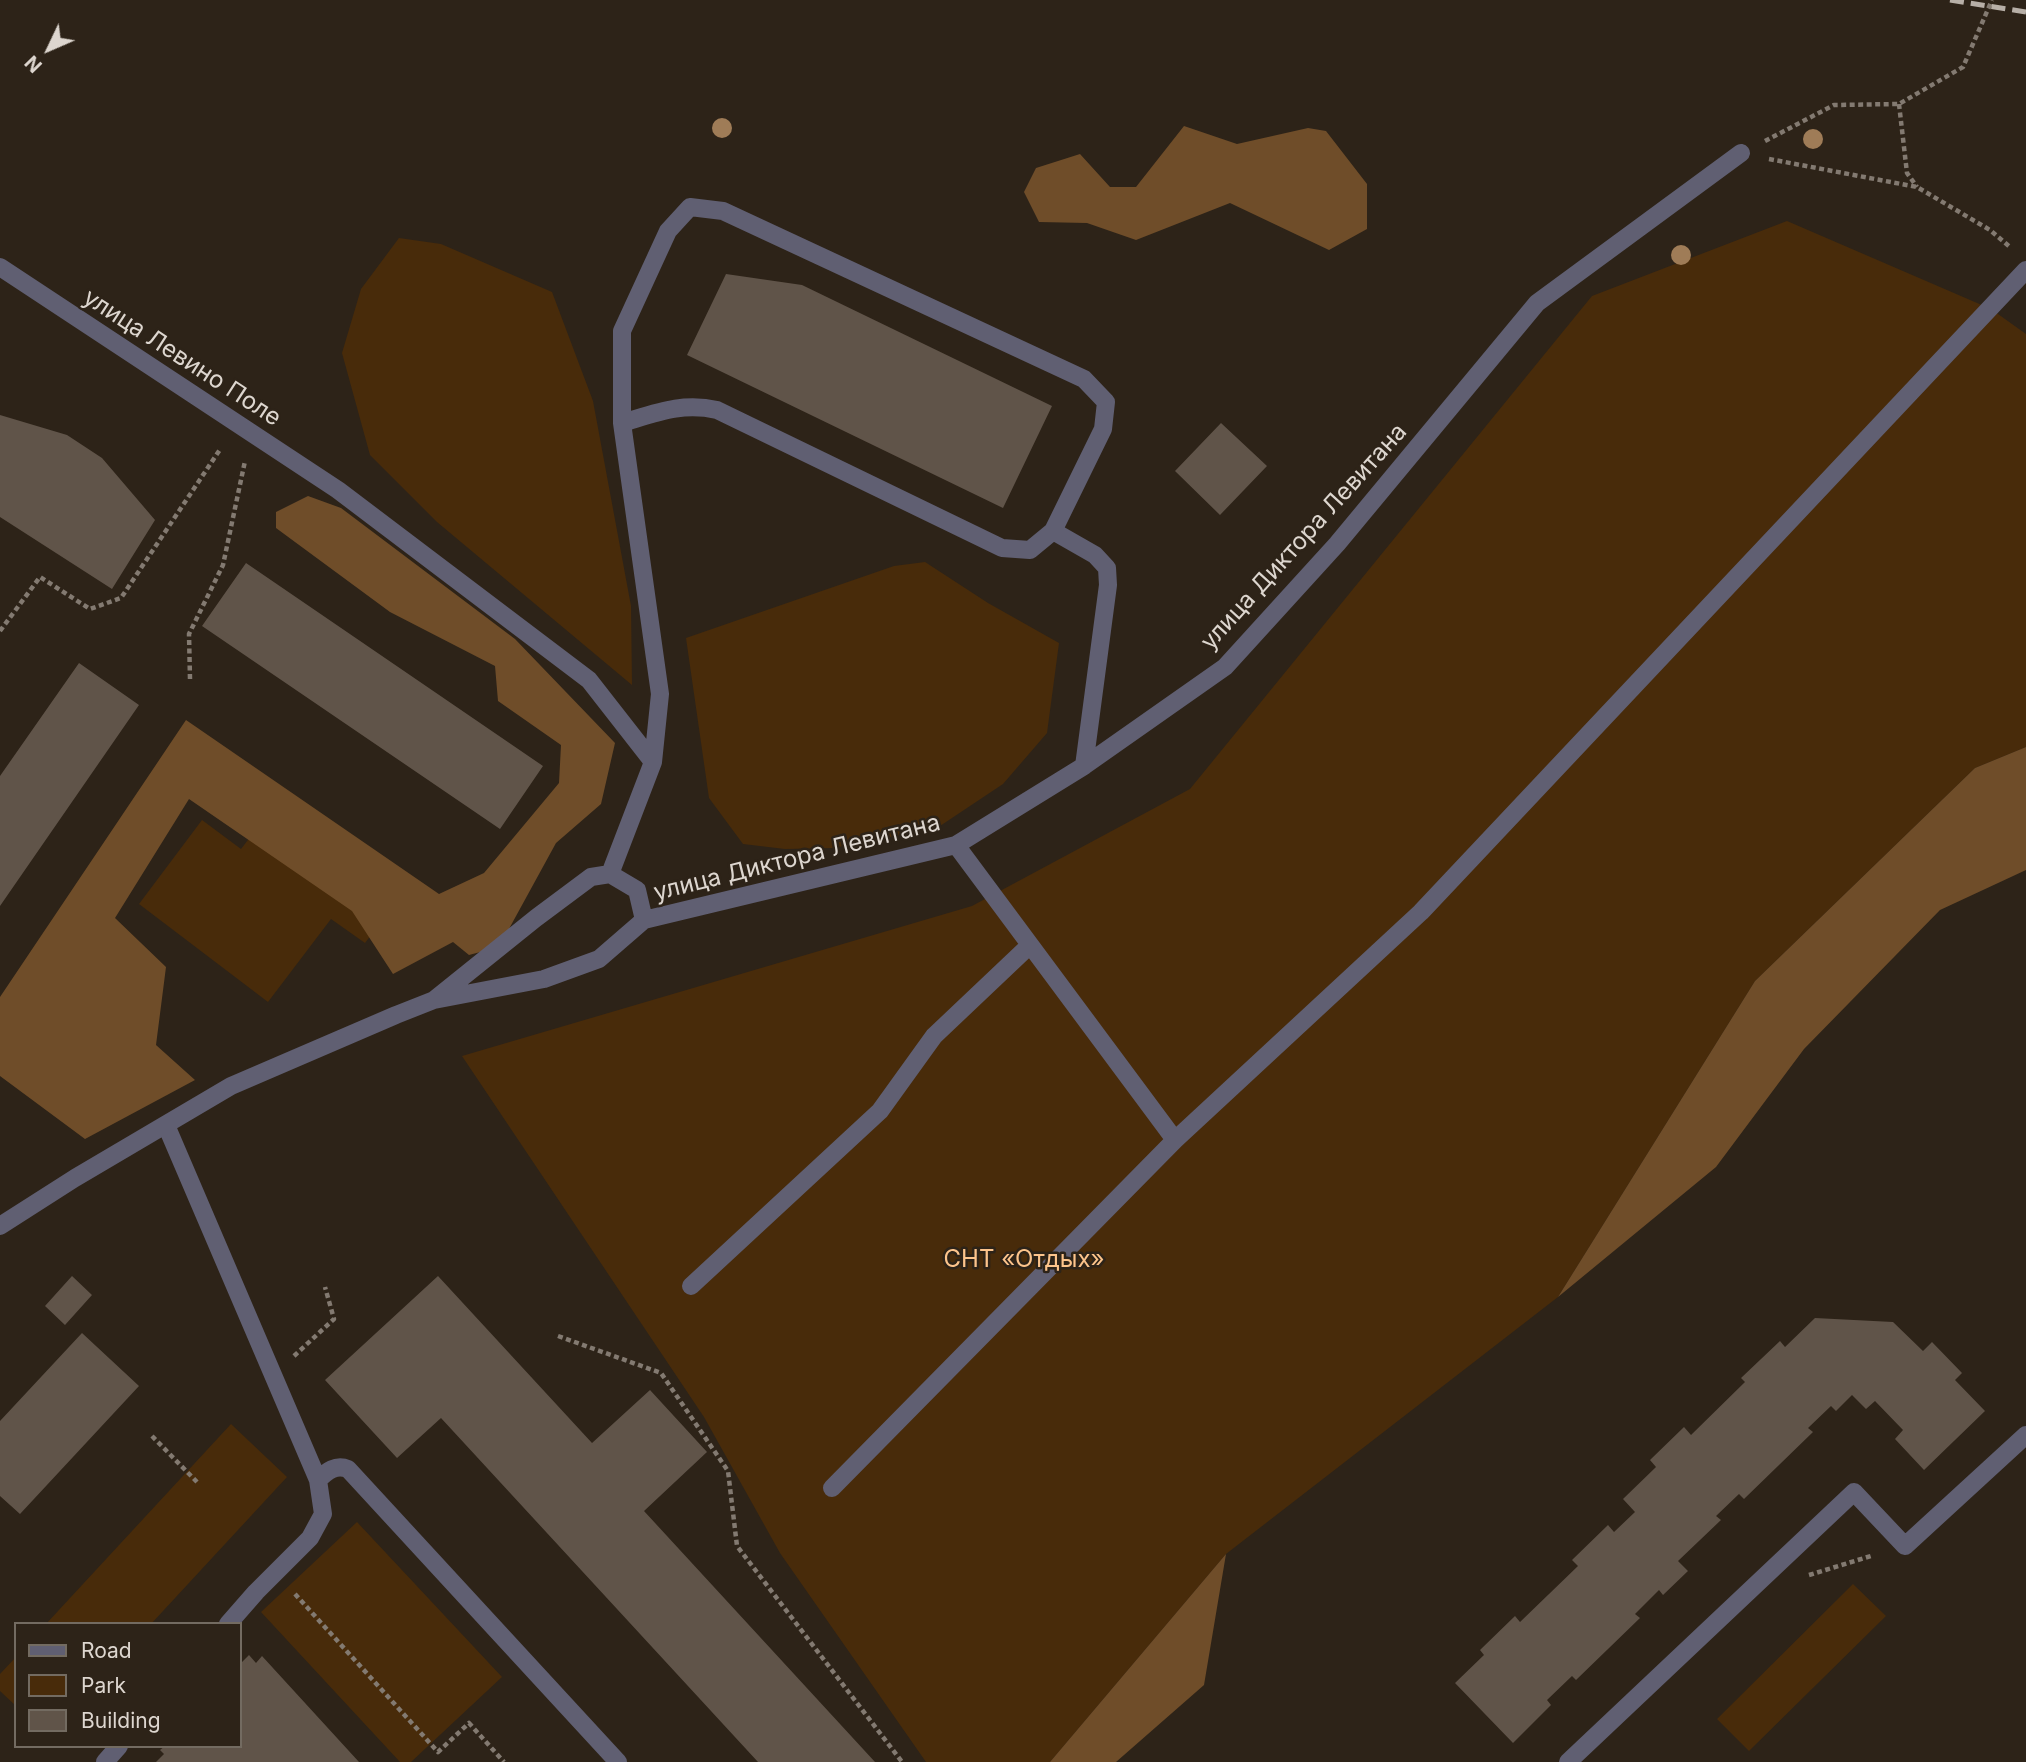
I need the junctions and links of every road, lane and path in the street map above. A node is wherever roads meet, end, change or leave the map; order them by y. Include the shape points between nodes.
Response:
1 (1992, 0) edge
2 (1899, 104) junction
3 (1741, 153) junction
4 (1917, 187) junction
5 (2017, 253) dead end
6 (0, 268) edge
7 (2026, 270) edge
8 (622, 423) junction
9 (244, 428) junction
10 (1053, 531) junction
11 (0, 631) edge
12 (191, 679) dead end
13 (653, 762) junction
14 (1084, 766) junction
15 (956, 845) junction
16 (610, 874) junction
17 (644, 920) junction
18 (1030, 945) junction
19 (435, 1000) junction
20 (166, 1125) junction
21 (1175, 1140) junction
22 (0, 1226) edge
23 (691, 1286) dead end
24 (325, 1287) dead end
25 (558, 1336) dead end
26 (273, 1376) junction
27 (2026, 1435) edge
28 (152, 1436) dead end
29 (318, 1480) junction
30 (197, 1482) dead end
31 (832, 1488) dead end
32 (1905, 1546) junction
33 (275, 1572) junction
34 (1798, 1578) dead end
35 (230, 1622) edge
36 (117, 1748) edge
37 (105, 1762) edge
38 (504, 1762) edge
39 (618, 1762) edge
40 (902, 1762) edge
41 (1568, 1762) edge

1 - 2 path via 1963,67
2 - 3 path via 1833,105
2 - 4 path via 1907,173
3 - 4 path
3 - 14 street, улица Диктора Левитана via 1537,303 1337,544 1225,667
4 - 5 path via 1990,230
6 - 9 street, улица Левино Поле
7 - 21 street via 1421,912
8 - 10 street via 678,407 718,410 1002,548 1030,550
8 - 10 street via 622,331 668,231 690,207 723,211 1084,379 1106,402 1103,429
8 - 13 street via 660,694
9 - 11 path via 121,598 90,609 40,577
9 - 12 path via 223,565 189,634
9 - 13 street, улица Левино Поле via 338,490 589,680
10 - 14 street via 1095,555 1107,568
13 - 16 street
14 - 15 street, улица Диктора Левитана
15 - 17 street, улица Диктора Левитана
15 - 18 street
16 - 17 street, улица Диктора Левитана via 637,890
16 - 19 street, улица Диктора Левитана via 591,877
17 - 19 street, улица Диктора Левитана via 599,959 544,979
18 - 21 street
18 - 23 street via 934,1036 880,1111
19 - 20 street, улица Диктора Левитана via 231,1086
20 - 22 street, улица Диктора Левитана
20 - 26 street
21 - 31 street
24 - 26 path via 334,1319
25 - 40 path via 661,1373 728,1471 737,1546
26 - 29 street
27 - 32 street
28 - 30 path
29 - 33 street via 323,1514 310,1538
29 - 39 street via 334,1468 348,1469
32 - 34 path
32 - 41 street via 1854,1492
33 - 35 street
33 - 38 path via 438,1752 469,1723
36 - 37 street

